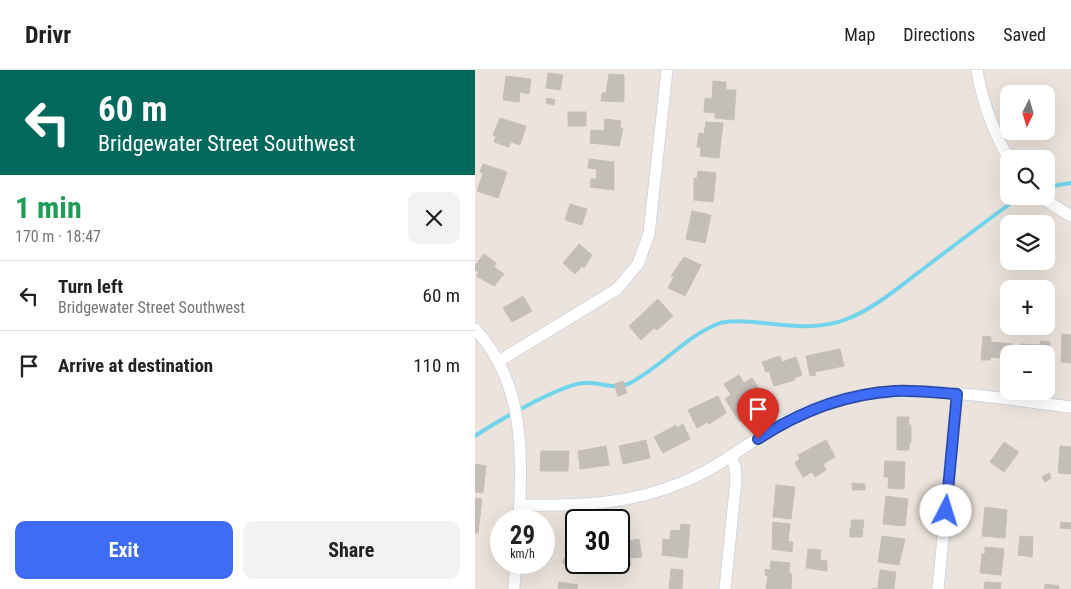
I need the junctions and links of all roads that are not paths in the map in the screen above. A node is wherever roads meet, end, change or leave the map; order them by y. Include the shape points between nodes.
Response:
1 (667, 70) edge
2 (977, 70) edge
3 (1003, 150) edge
4 (1053, 205) edge
5 (1071, 216) edge
6 (475, 329) edge
7 (499, 361) junction
8 (957, 394) junction
9 (1071, 407) edge
10 (731, 456) junction
11 (519, 505) junction
12 (519, 509) edge
13 (515, 574) edge
14 (514, 589) edge
15 (725, 589) edge
16 (938, 589) edge

1 - 7 street via 649,234 638,264 617,289
2 - 3 street via 980,88
4 - 5 street
6 - 7 street
7 - 11 street via 511,389 518,419
8 - 9 street
8 - 10 street via 897,391 837,401 785,421
8 - 16 street
10 - 11 street via 684,482 631,500 580,506
10 - 15 street via 736,480
11 - 12 street
13 - 14 street

